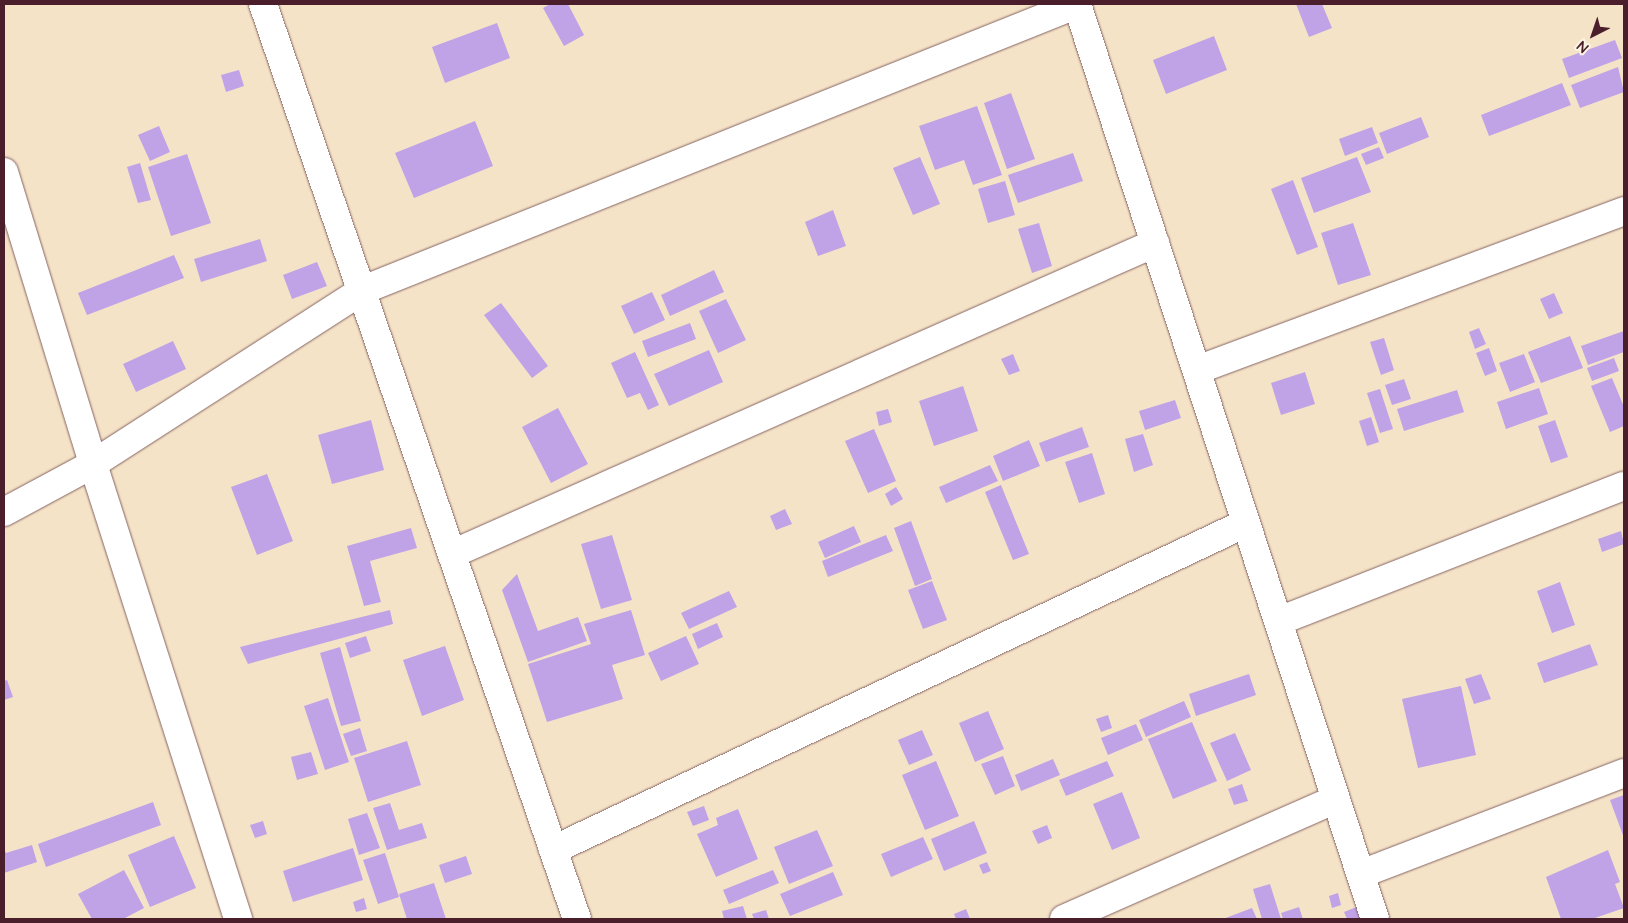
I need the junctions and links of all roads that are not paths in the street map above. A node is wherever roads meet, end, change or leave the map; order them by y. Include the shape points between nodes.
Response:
1 (263, 4) edge
2 (1078, 4) edge
3 (4, 172) edge
4 (1624, 211) edge
5 (1155, 242) junction
6 (364, 290) junction
7 (1197, 370) junction
8 (93, 464) junction
9 (1624, 486) edge
10 (4, 512) edge
11 (1246, 523) junction
12 (452, 554) junction
13 (1279, 621) junction
14 (1624, 773) edge
15 (1336, 799) junction
16 (553, 850) junction
17 (1360, 874) junction
18 (238, 919) edge
19 (577, 919) edge
20 (1064, 919) edge
21 (1376, 919) edge

1 - 6 street
2 - 5 street
2 - 6 street
3 - 8 street
4 - 7 street
5 - 7 street
5 - 12 street
6 - 8 street
6 - 12 street
7 - 11 street
8 - 10 street
8 - 18 street
9 - 13 street
11 - 13 street
11 - 16 street
12 - 16 street
13 - 15 street
14 - 17 street
15 - 17 street
15 - 20 street
16 - 19 street
17 - 21 street

